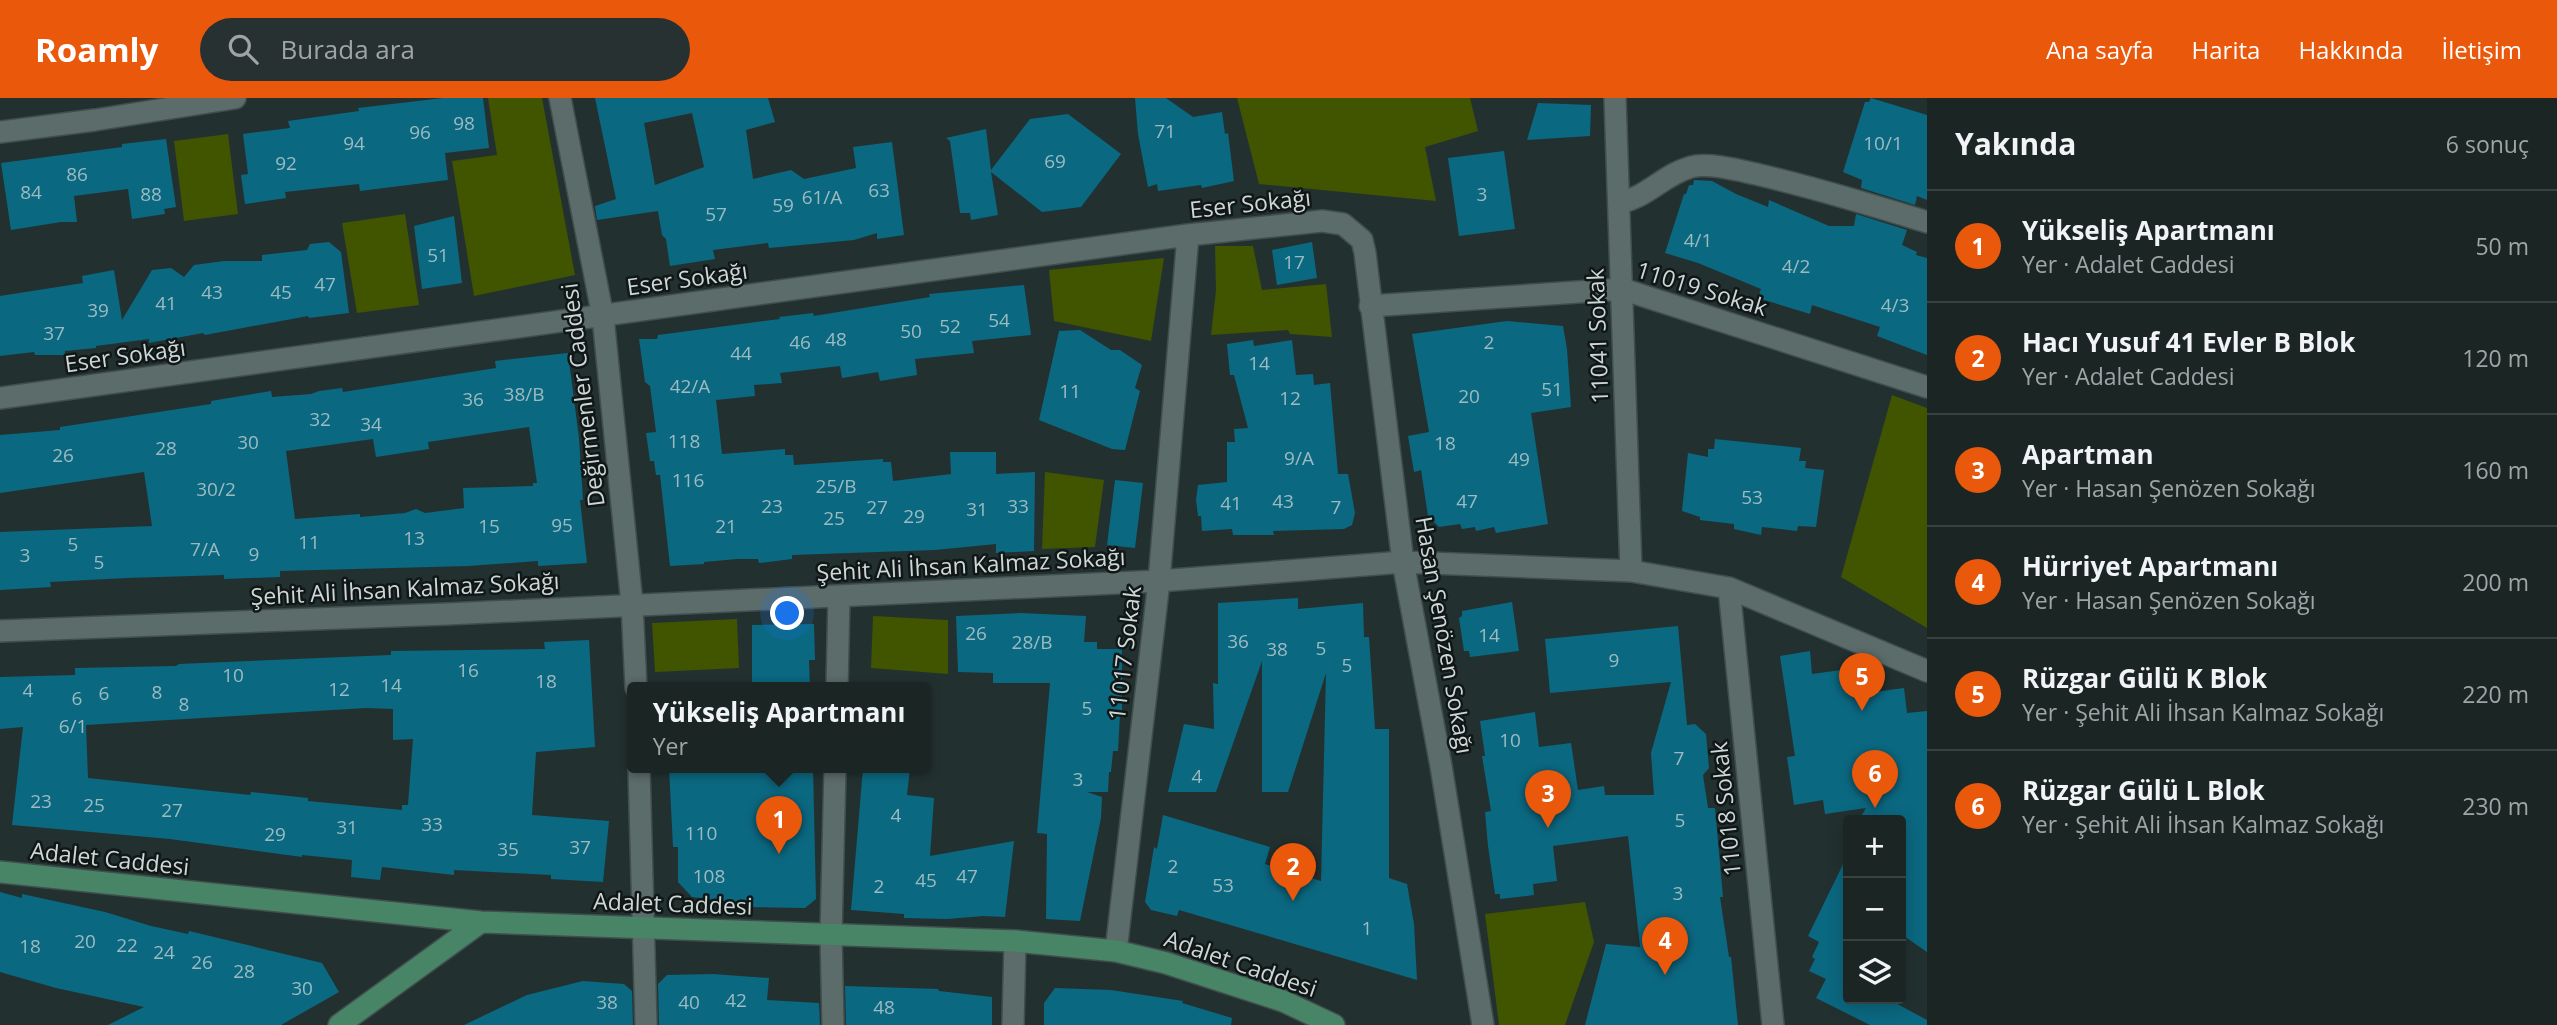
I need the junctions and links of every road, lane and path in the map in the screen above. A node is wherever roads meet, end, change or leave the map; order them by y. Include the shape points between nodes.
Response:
1 (235, 98) edge
2 (560, 98) edge
3 (1615, 98) edge
4 (207, 100) edge
5 (0, 132) edge
6 (1619, 203) junction
7 (1927, 222) edge
8 (1188, 235) junction
9 (1365, 253) joint
10 (1622, 289) junction
11 (1370, 306) junction
12 (603, 317) junction
13 (1927, 387) edge
14 (0, 398) edge
15 (1403, 562) junction
16 (1631, 571) junction
17 (1159, 581) junction
18 (1729, 588) junction
19 (839, 597) junction
20 (632, 604) junction
21 (0, 631) edge
22 (1927, 671) edge
23 (636, 682) edge
24 (837, 682) edge
25 (639, 773) edge
26 (835, 773) edge
27 (0, 872) edge
28 (481, 922) junction
29 (645, 929) junction
30 (831, 935) junction
31 (1015, 941) junction
32 (1116, 951) junction
33 (338, 1025) edge
34 (646, 1025) edge
35 (833, 1025) edge
36 (1013, 1025) edge
37 (1334, 1025) edge
38 (1482, 1025) edge
39 (1773, 1025) edge

1 - 4 street
2 - 12 street, Değirmenler Caddesi
3 - 6 street, 11041 Sokak
4 - 5 street
6 - 7 street via 1645,194 1665,177 1693,166 1729,168
6 - 10 street, 11041 Sokak
8 - 9 street, Eser Sokağı via 1322,221 1353,230
8 - 12 street, Eser Sokağı
8 - 17 street, 11017 Sokak
9 - 11 street, Hasan Şenözen Sokağı
10 - 11 street, 11019 Sokak
10 - 13 street, 11019 Sokak
10 - 16 street, 11041 Sokak
11 - 15 street, Hasan Şenözen Sokağı
12 - 14 street, Eser Sokağı
12 - 20 street, Değirmenler Caddesi
15 - 16 street, Şehit Ali İhsan Kalmaz Sokağı
15 - 17 street, Şehit Ali İhsan Kalmaz Sokağı
15 - 38 street, Hasan Şenözen Sokağı
16 - 18 street, Şehit Ali İhsan Kalmaz Sokağı
17 - 19 street, Şehit Ali İhsan Kalmaz Sokağı
17 - 32 street, 11017 Sokak
18 - 22 street, Şehit Ali İhsan Kalmaz Sokağı
18 - 39 street, 11018 Sokak
19 - 20 street, Şehit Ali İhsan Kalmaz Sokağı
19 - 24 street
20 - 21 street, Şehit Ali İhsan Kalmaz Sokağı
20 - 23 street, Değirmenler Caddesi
25 - 29 street
26 - 30 street
27 - 28 main road, Adalet Caddesi
28 - 29 main road, Adalet Caddesi
28 - 33 main road
29 - 30 main road, Adalet Caddesi
29 - 34 street
30 - 31 main road, Adalet Caddesi
30 - 35 street
31 - 32 main road, Adalet Caddesi
31 - 36 street
32 - 37 main road, Adalet Caddesi via 1283,1000

